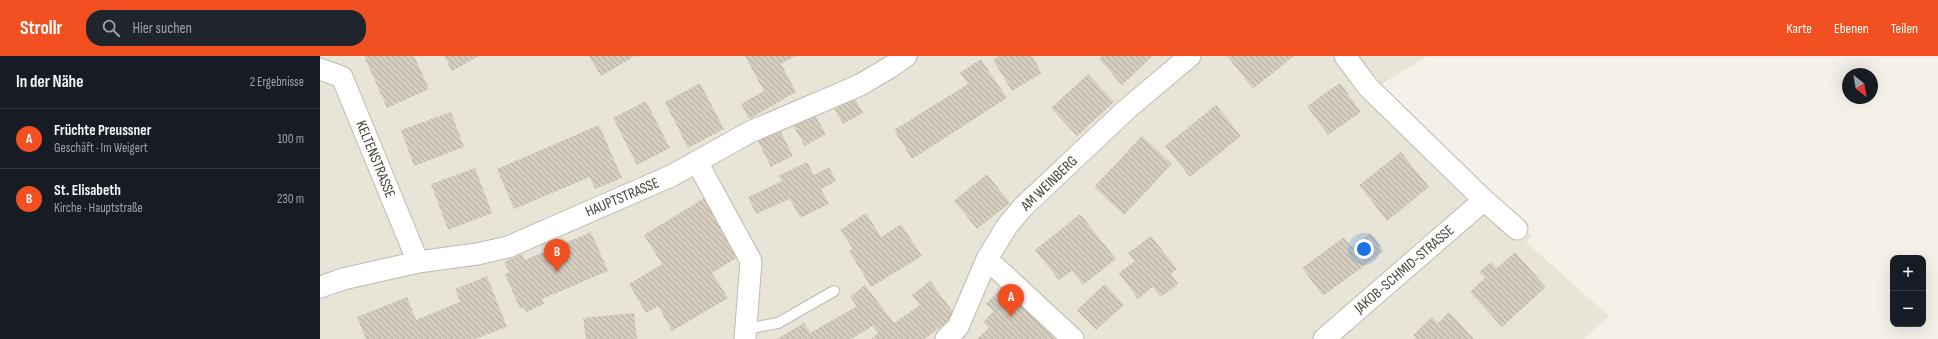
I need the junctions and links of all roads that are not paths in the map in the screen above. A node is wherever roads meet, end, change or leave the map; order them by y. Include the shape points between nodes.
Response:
1 (906, 56) edge
2 (1190, 56) edge
3 (1345, 56) edge
4 (320, 69) edge
5 (697, 162) junction
6 (1484, 200) junction
7 (1517, 229) dead end
8 (987, 259) junction
9 (418, 262) junction
10 (320, 287) edge
11 (834, 291) dead end
12 (746, 334) edge
13 (946, 339) edge
14 (1073, 339) edge
15 (1324, 339) edge

1 - 5 street, HAUPTSTRASSE via 860,85 750,132
2 - 8 street, AM WEINBERG via 1127,109 1023,207 1007,226
3 - 6 street via 1368,87
4 - 9 street, KELTENSTRASSE via 342,76
5 - 9 street, HAUPTSTRASSE via 671,176 508,247
5 - 12 street via 751,261
6 - 7 street
6 - 15 street, JAKOB-SCHMID-STRASSE
8 - 13 street, AM WEINBERG via 958,326
8 - 14 street
9 - 10 street, HAUPTSTRASSE via 343,279
11 - 12 lane via 778,323

